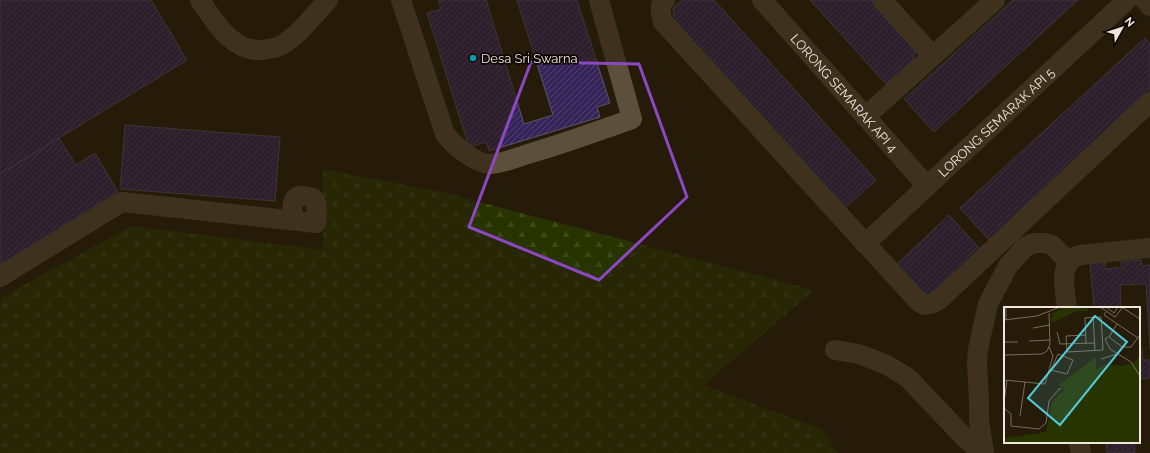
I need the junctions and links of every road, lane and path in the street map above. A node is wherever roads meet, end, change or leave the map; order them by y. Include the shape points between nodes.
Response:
1 (200, 0) edge
2 (328, 0) edge
3 (401, 0) edge
4 (599, 0) edge
5 (666, 0) edge
6 (762, 0) edge
7 (882, 0) edge
8 (995, 0) edge
9 (1127, 0) edge
10 (1145, 0) edge
11 (1150, 6) edge
12 (932, 56) junction
13 (1150, 102) edge
14 (866, 116) junction
15 (927, 186) junction
16 (292, 220) dead end
17 (865, 244) junction
18 (1150, 248) edge
19 (1069, 262) junction
20 (0, 277) edge
21 (1067, 307) edge
22 (835, 350) dead end
23 (1079, 443) edge
24 (984, 451) edge
25 (1081, 453) edge

1 - 2 street via 217,26 239,46 260,51 281,46 301,30
3 - 4 street via 445,134 450,142 478,161 488,164 500,163 555,146 632,119
5 - 17 street via 660,11 663,22
6 - 14 street, LORONG SEMARAK API 4
7 - 12 street
8 - 12 street
9 - 15 street, LORONG SEMARAK API 5
10 - 11 street
12 - 14 street
13 - 17 street via 933,303 924,305 918,300
14 - 15 street, LORONG SEMARAK API 4
15 - 17 street, LORONG SEMARAK API 5
16 - 20 street via 122,202
18 - 19 street via 1080,254
19 - 21 street via 1064,277
19 - 24 street via 1052,245 1034,243 1025,247 1008,266 988,304 977,363 979,420
22 - 24 street via 859,354 887,365 908,378 965,438
23 - 25 street

